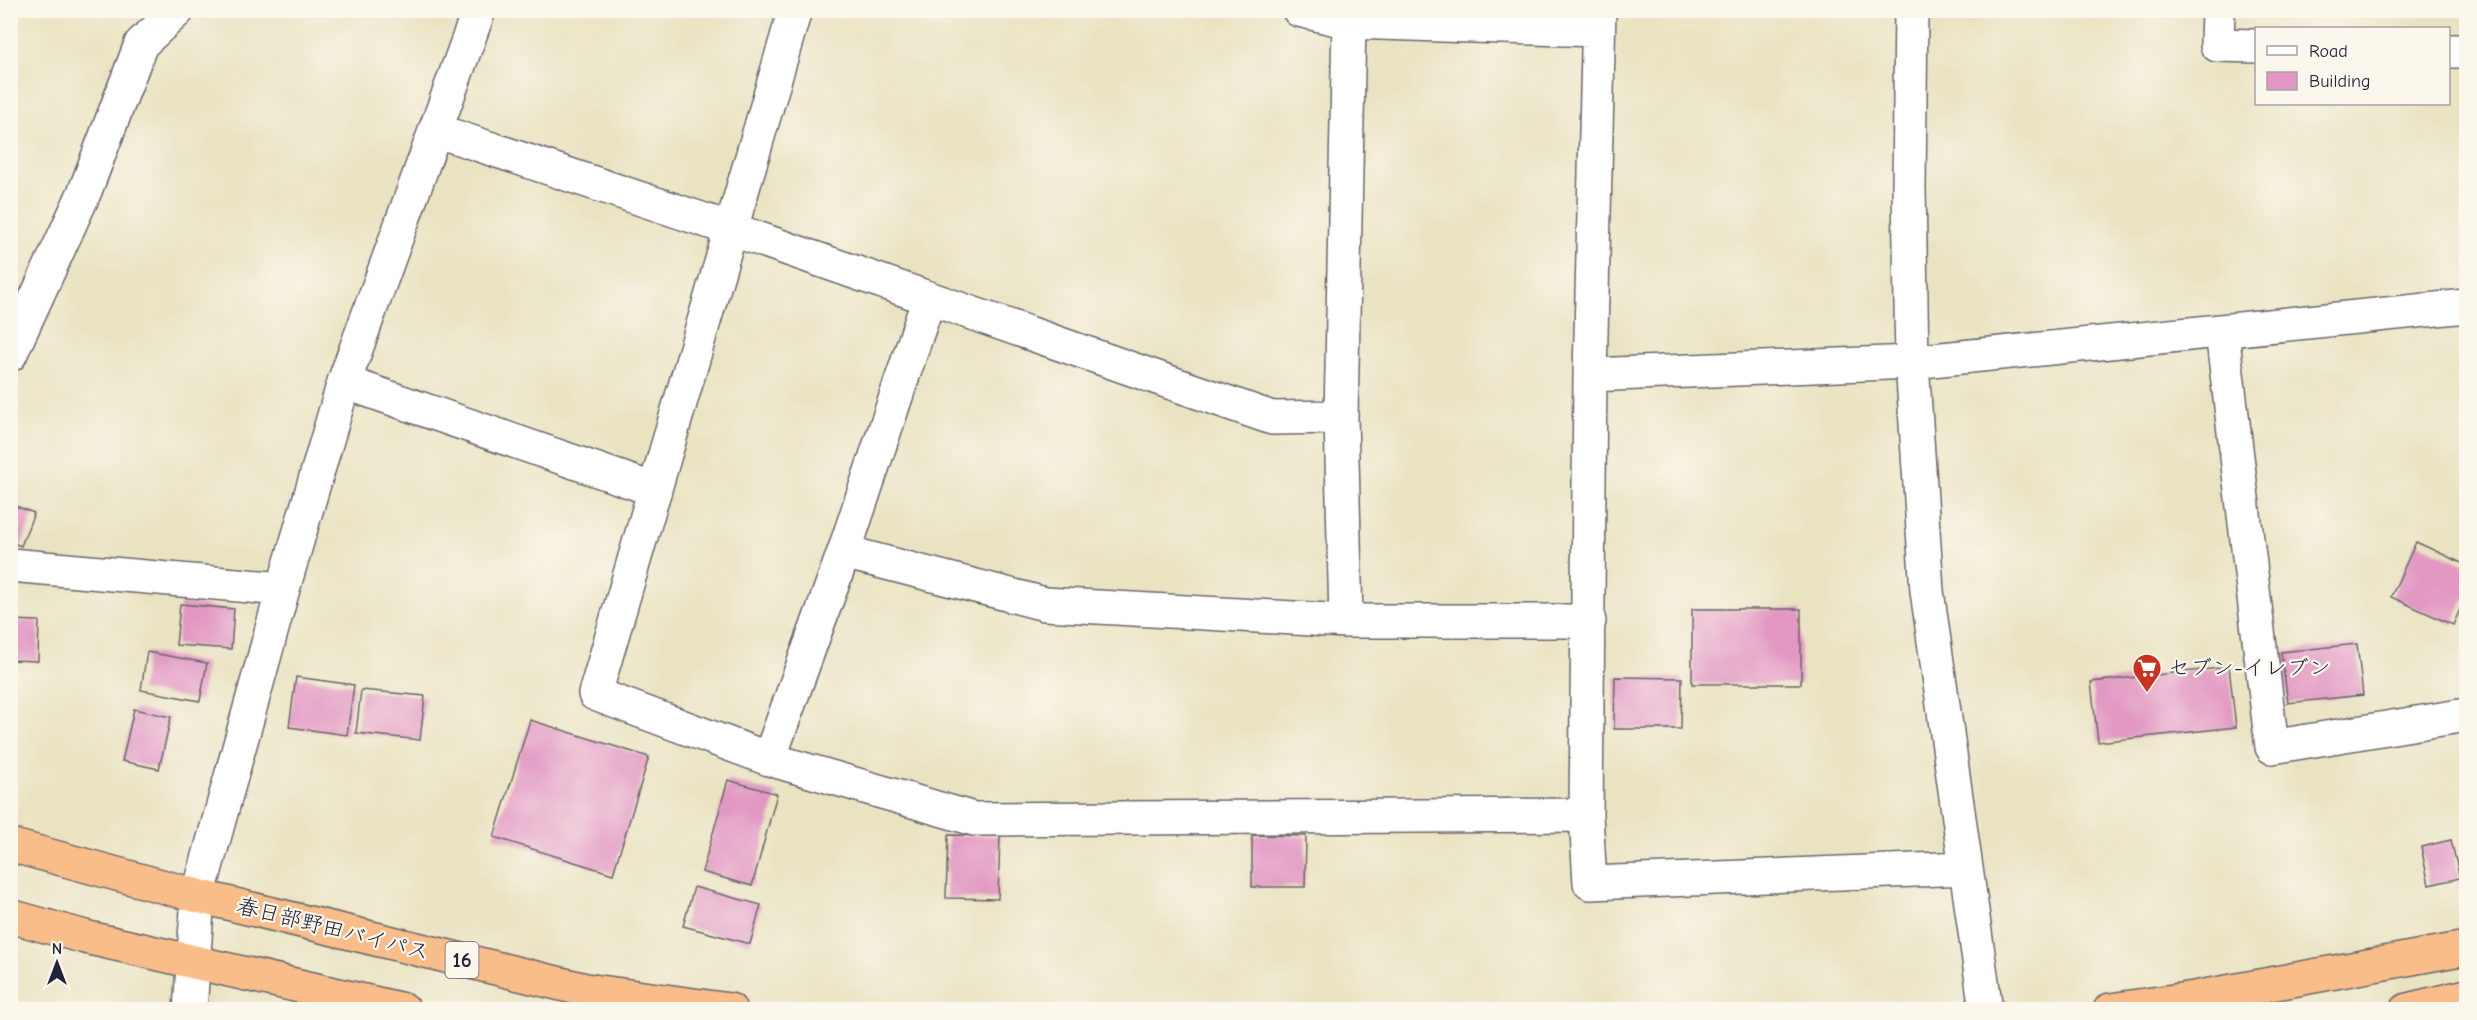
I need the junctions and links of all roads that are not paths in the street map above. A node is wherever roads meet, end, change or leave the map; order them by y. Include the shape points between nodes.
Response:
1 (178, 10) edge
2 (479, 10) edge
3 (795, 10) edge
4 (1299, 10) edge
5 (1911, 10) edge
6 (2218, 10) edge
7 (1598, 20) edge
8 (1348, 22) junction
9 (2255, 46) edge
10 (2450, 51) edge
11 (2466, 51) edge
12 (435, 130) junction
13 (731, 229) junction
14 (929, 298) junction
15 (2466, 306) edge
16 (2222, 332) junction
17 (10, 355) edge
18 (1912, 362) junction
19 (1590, 375) junction
20 (344, 382) junction
21 (1341, 417) junction
22 (655, 490) junction
23 (844, 552) junction
24 (10, 565) edge
25 (283, 589) junction
26 (1346, 621) junction
27 (1588, 621) junction
28 (2466, 715) edge
29 (769, 759) junction
30 (1586, 815) junction
31 (10, 845) edge
32 (1966, 868) junction
33 (198, 896) junction
34 (10, 916) edge
35 (2466, 948) edge
36 (194, 961) junction
37 (2466, 996) edge
38 (190, 1010) edge
39 (404, 1010) edge
40 (730, 1010) edge
41 (1986, 1010) edge
42 (2110, 1010) edge
43 (2407, 1010) edge

1 - 17 street via 141,44 85,191
2 - 12 street
3 - 13 street
4 - 8 street
5 - 18 street
6 - 9 street via 2217,45
7 - 8 street
7 - 19 street
8 - 21 street
10 - 11 street
12 - 13 street
12 - 20 street
13 - 14 street
13 - 22 street
14 - 21 street via 1272,418
14 - 23 street
15 - 16 street
16 - 18 street
16 - 28 street via 2272,747
18 - 19 street
18 - 32 street via 1927,591
19 - 27 street
20 - 22 street
20 - 25 street
21 - 26 street
22 - 29 street via 595,694
23 - 26 street via 1045,604
23 - 29 street
24 - 25 street
25 - 33 street
26 - 27 street
27 - 30 street
29 - 30 street via 974,819
30 - 32 street via 1590,883
31 - 33 highway, 春日部野田バイパス / 16
32 - 41 street
33 - 36 street
33 - 40 highway, 春日部野田バイパス / 16 via 586,990
34 - 36 highway
35 - 42 highway
36 - 38 street
36 - 39 highway
37 - 43 highway

